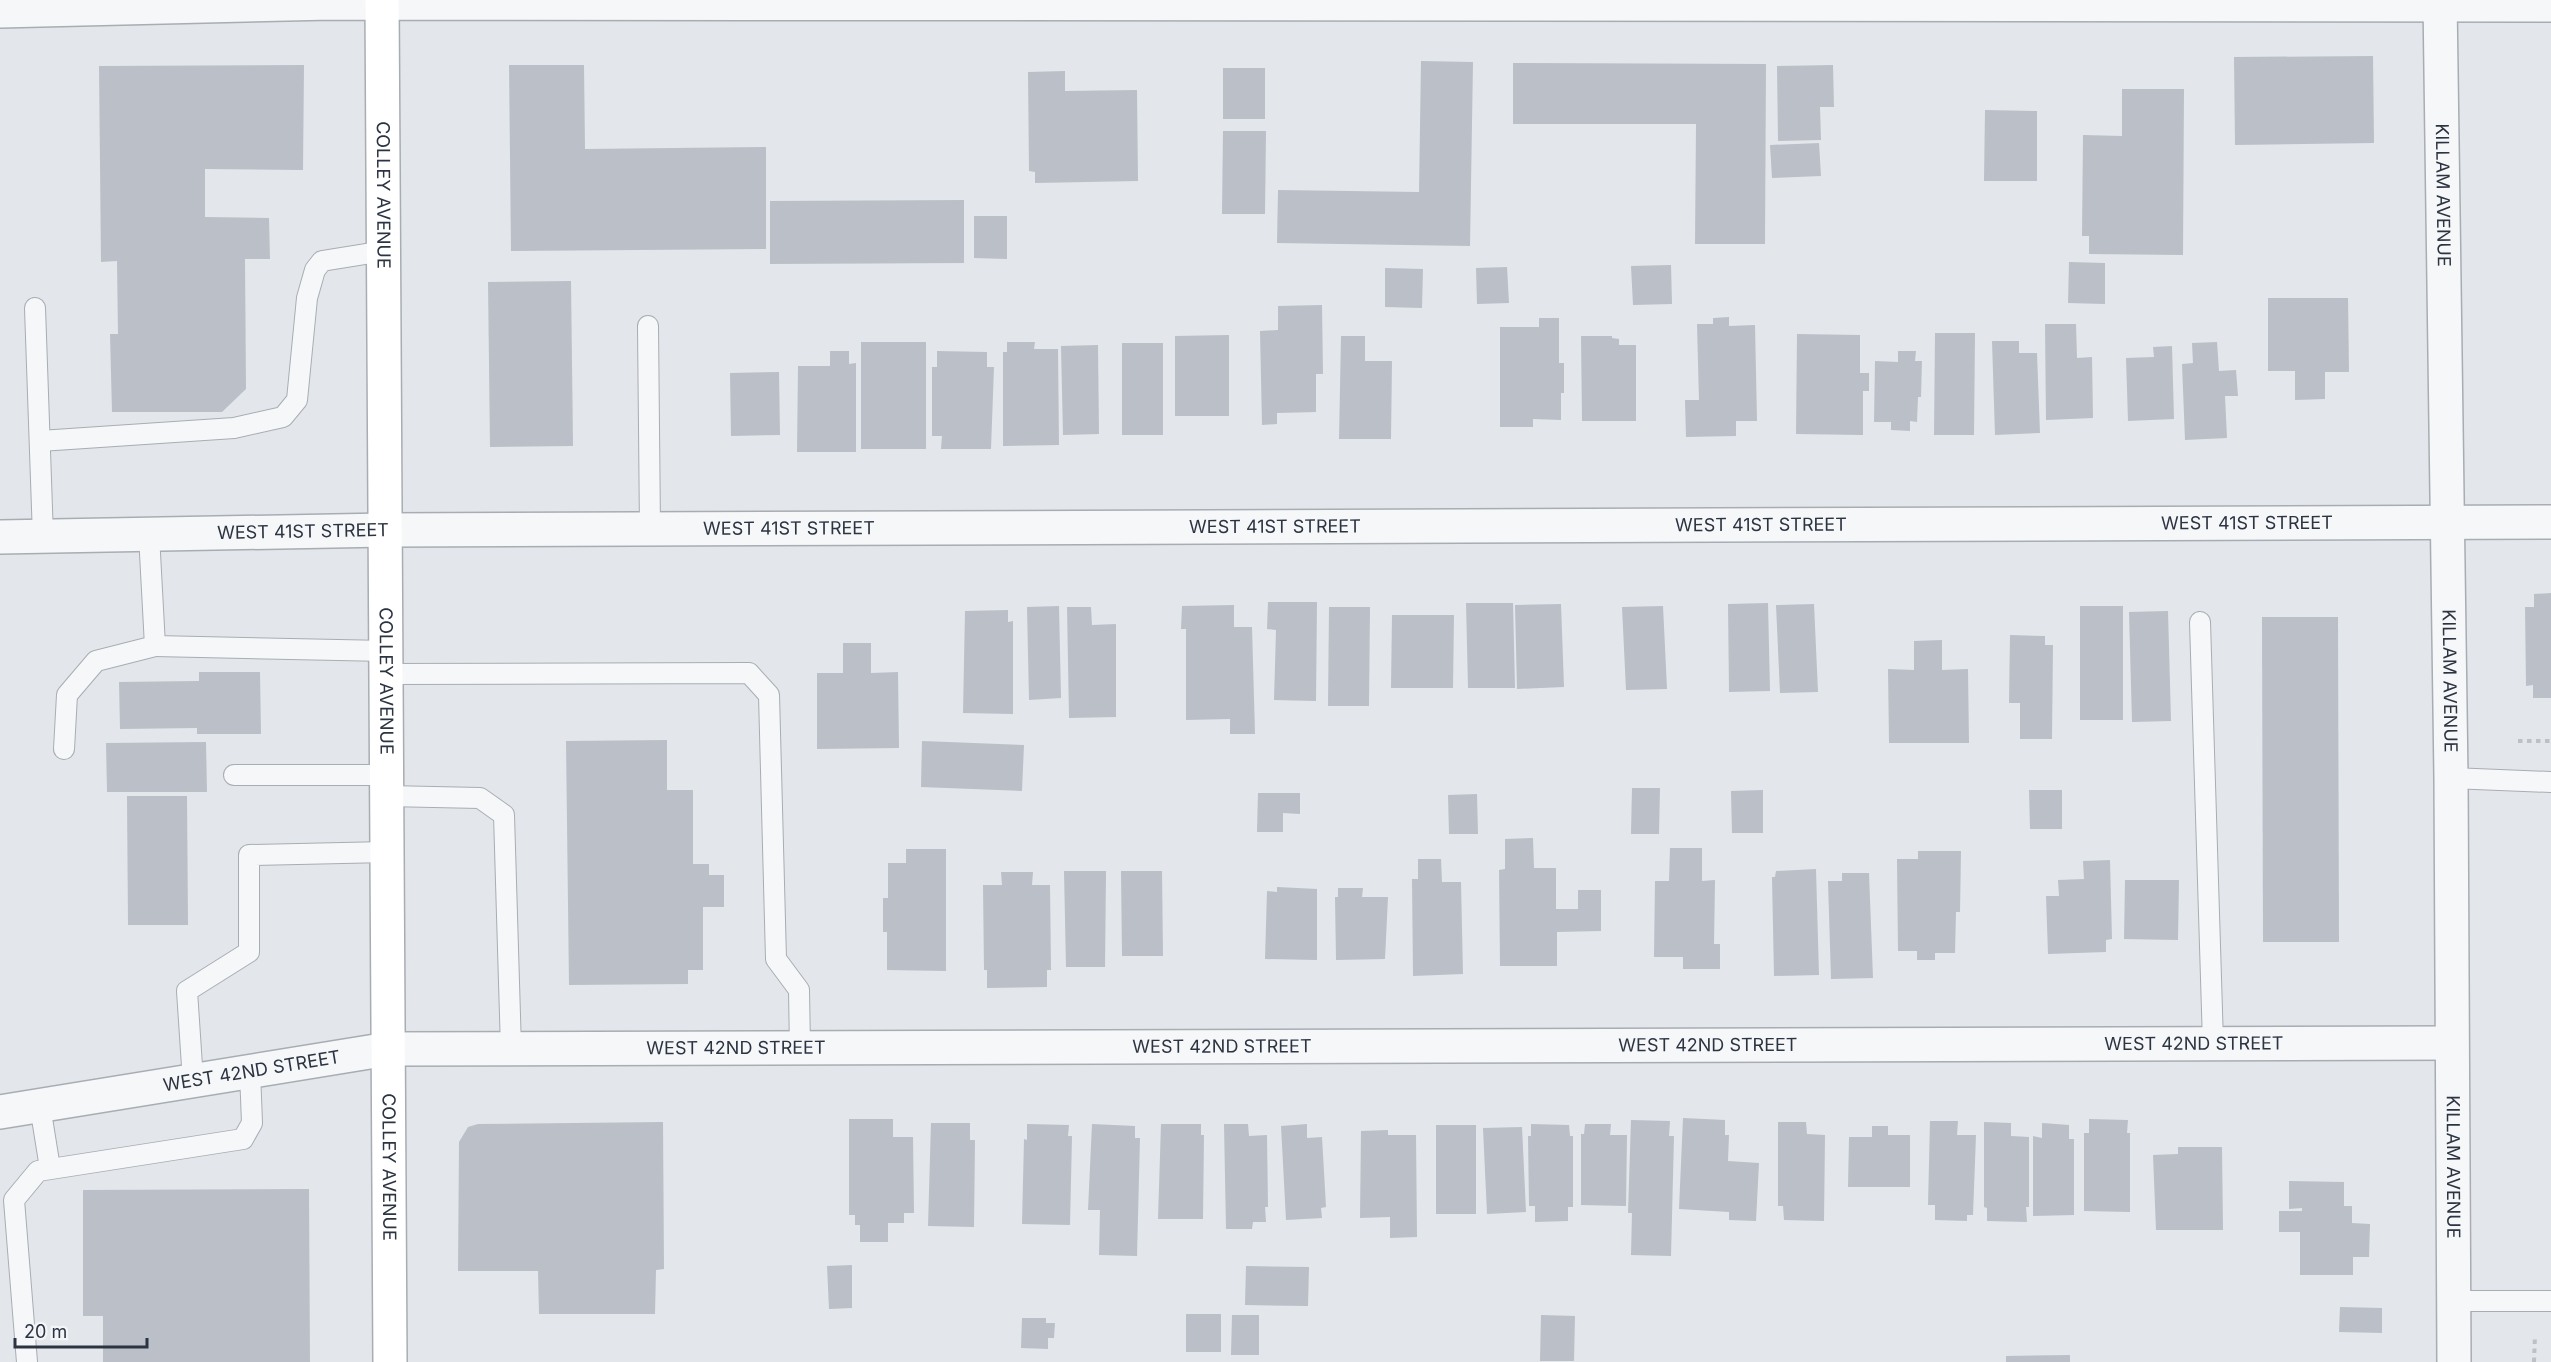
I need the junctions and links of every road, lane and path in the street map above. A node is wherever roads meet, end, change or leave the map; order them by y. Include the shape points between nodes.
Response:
1 (382, 2) edge
2 (2440, 3) edge
3 (2551, 5) edge
4 (0, 11) edge
5 (384, 251) junction
6 (35, 308) dead end
7 (648, 326) dead end
8 (40, 441) junction
9 (2446, 522) junction
10 (2551, 522) edge
11 (650, 529) junction
12 (386, 530) junction
13 (149, 535) junction
14 (0, 537) edge
15 (43, 537) junction
16 (2200, 622) dead end
17 (155, 646) junction
18 (386, 663) junction
19 (2518, 741) dead end
20 (2551, 741) edge
21 (64, 749) dead end
22 (234, 775) dead end
23 (2451, 778) junction
24 (2551, 782) edge
25 (387, 785) junction
26 (387, 852) junction
27 (2450, 1042) junction
28 (2213, 1043) junction
29 (800, 1048) junction
30 (388, 1049) junction
31 (511, 1049) junction
32 (250, 1072) junction
33 (193, 1081) junction
34 (40, 1106) junction
35 (0, 1112) edge
36 (50, 1168) junction
37 (2453, 1301) junction
38 (2551, 1301) edge
39 (2543, 1334) dead end
40 (27, 1362) edge
41 (390, 1362) edge
42 (2454, 1362) edge
43 (2534, 1362) edge

1 - 2 street
1 - 4 street
1 - 5 main road, COLLEY AVENUE
2 - 3 street
2 - 9 street, KILLAM AVENUE
5 - 8 lane via 322,261 315,270 307,298 297,400 283,417 234,428
5 - 12 main road, COLLEY AVENUE
6 - 8 lane
7 - 11 lane
8 - 15 lane
9 - 10 street, WEST 41ST STREET
9 - 11 street, WEST 41ST STREET
9 - 23 street, KILLAM AVENUE
11 - 12 street, WEST 41ST STREET
12 - 13 street, WEST 41ST STREET
12 - 18 main road, COLLEY AVENUE
13 - 15 street, WEST 41ST STREET
13 - 17 lane
14 - 15 street, WEST 41ST STREET
16 - 28 lane
17 - 18 lane
17 - 21 lane via 96,661 67,694
18 - 25 main road, COLLEY AVENUE
18 - 29 lane via 749,673 769,695 776,959 799,990
19 - 20 path
22 - 25 lane
23 - 24 lane
23 - 27 street, KILLAM AVENUE
25 - 26 main road, COLLEY AVENUE
25 - 31 lane via 480,798 504,815
26 - 30 main road, COLLEY AVENUE
26 - 33 lane via 249,855 249,952 187,991
27 - 28 street, WEST 42ND STREET
27 - 37 street, KILLAM AVENUE
28 - 29 street, WEST 42ND STREET
29 - 31 street, WEST 42ND STREET
30 - 31 street, WEST 42ND STREET
30 - 32 street, WEST 42ND STREET
30 - 41 main road, COLLEY AVENUE
32 - 33 street, WEST 42ND STREET
32 - 36 lane via 252,1124 243,1138
33 - 34 street, WEST 42ND STREET
34 - 35 street, WEST 42ND STREET
34 - 36 lane
36 - 40 lane via 38,1171 14,1200
37 - 38 lane
37 - 42 street, KILLAM AVENUE
39 - 43 path via 2535,1335

